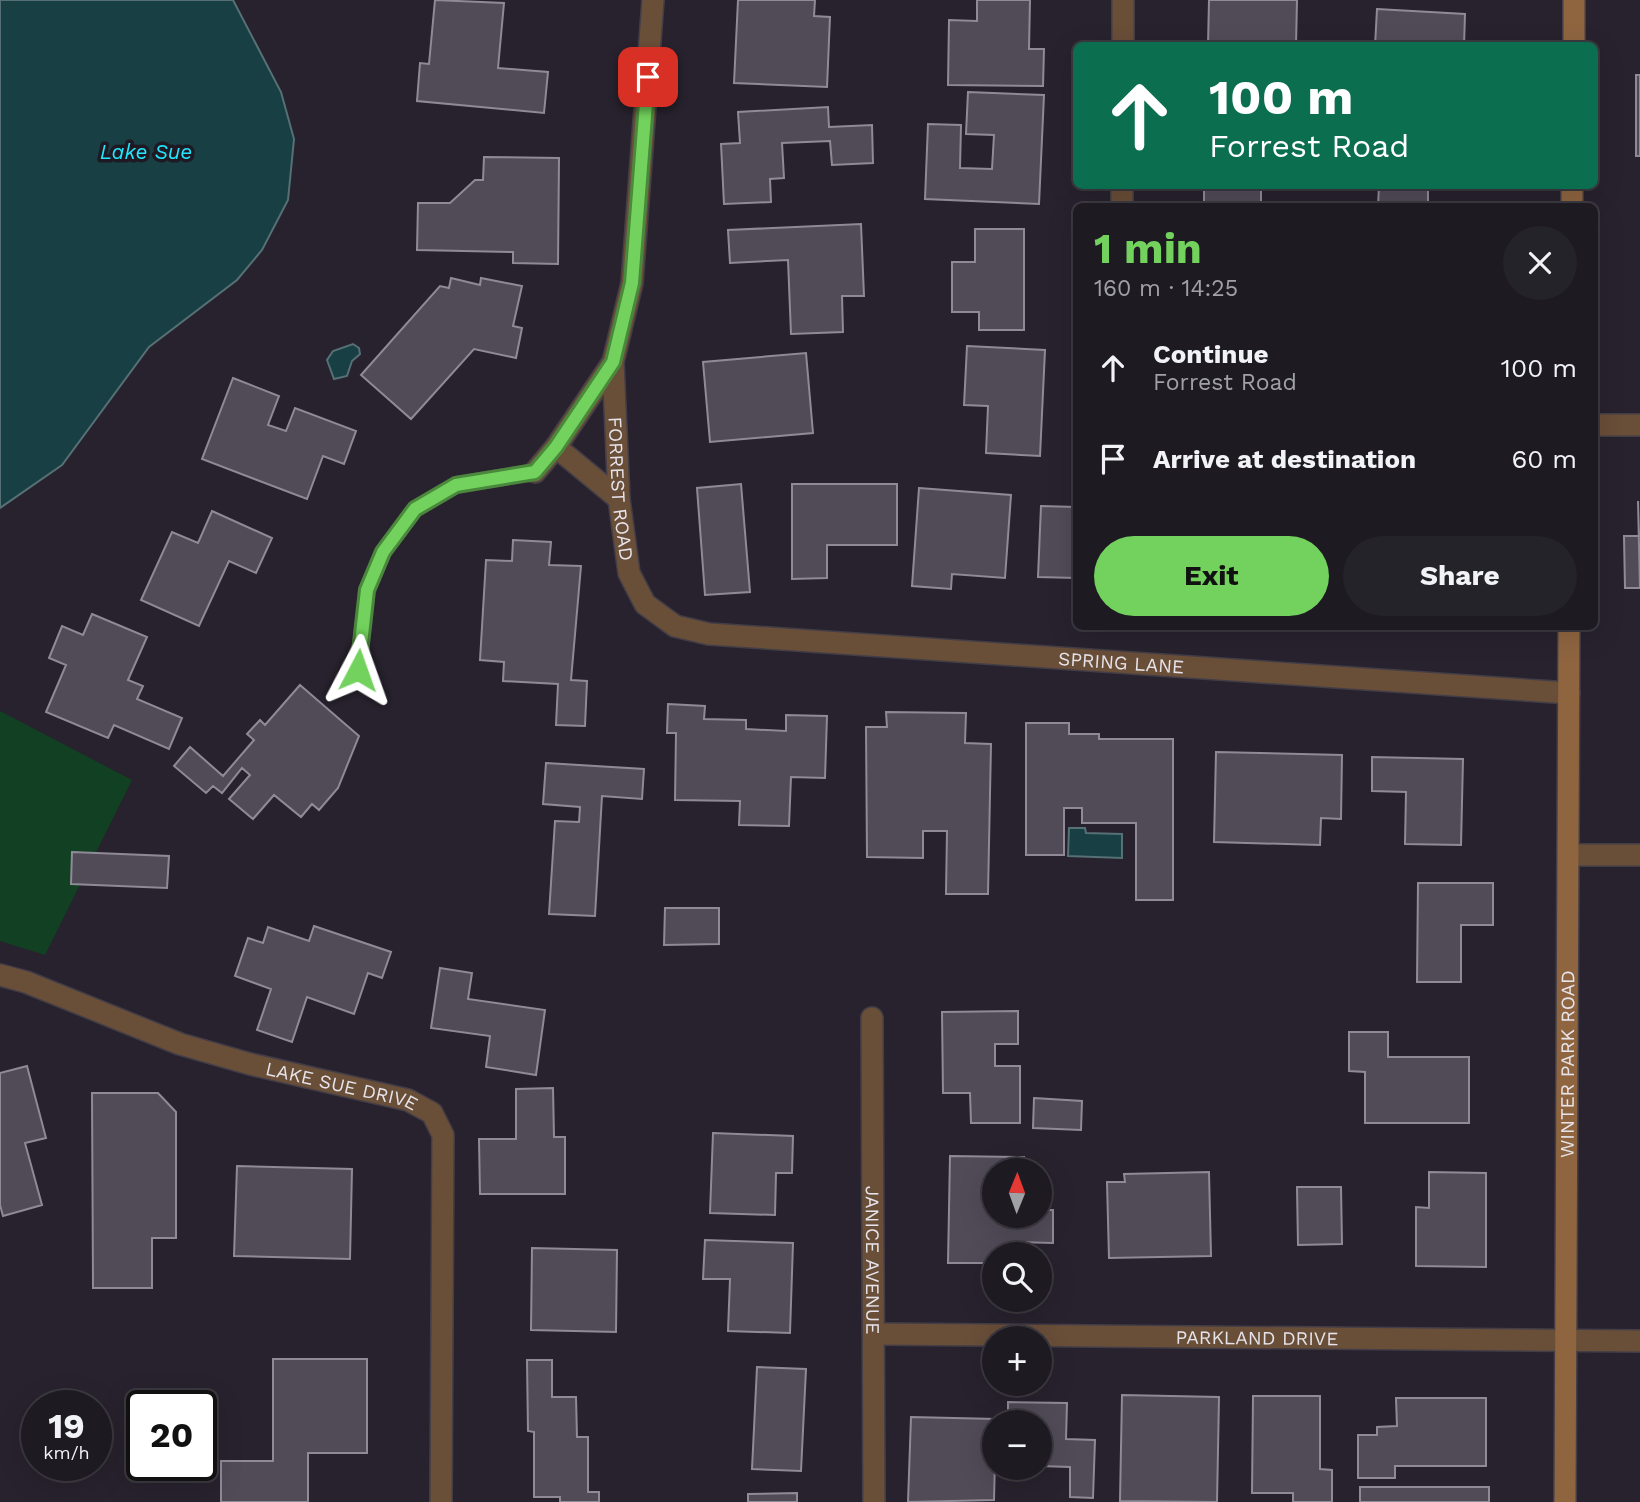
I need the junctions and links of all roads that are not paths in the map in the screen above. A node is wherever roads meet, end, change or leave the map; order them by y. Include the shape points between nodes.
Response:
1 (653, 0) edge
2 (1123, 0) edge
3 (1574, 0) edge
4 (1123, 42) edge
5 (1574, 42) edge
6 (613, 362) junction
7 (1598, 425) edge
8 (1640, 425) edge
9 (556, 447) junction
10 (535, 472) joint
11 (619, 499) junction
12 (675, 626) joint
13 (1569, 630) edge
14 (358, 670) dead end
15 (1569, 693) junction
16 (1570, 855) junction
17 (1640, 855) edge
18 (0, 975) edge
19 (872, 1018) dead end
20 (874, 1334) junction
21 (1565, 1341) junction
22 (1640, 1341) edge
23 (441, 1502) edge
24 (874, 1502) edge
25 (1565, 1502) edge

1 - 6 street, FORREST ROAD via 632,283
2 - 4 street
3 - 5 street
6 - 9 street
6 - 11 street, FORREST ROAD
7 - 8 street
9 - 10 street
9 - 11 street
10 - 14 lane via 456,485 415,509 383,552 367,590
11 - 12 street, FORREST ROAD via 629,573 645,604
12 - 15 street, SPRING LANE via 723,635
13 - 15 street, WINTER PARK ROAD
15 - 16 street, WINTER PARK ROAD
16 - 17 street
16 - 21 street, WINTER PARK ROAD
18 - 23 street, LAKE SUE DRIVE via 180,1044 408,1100 432,1113 443,1135
19 - 20 street, JANICE AVENUE
20 - 21 street, PARKLAND DRIVE
20 - 24 street, JANICE AVENUE
21 - 22 street, PARKLAND DRIVE
21 - 25 street, WINTER PARK ROAD

